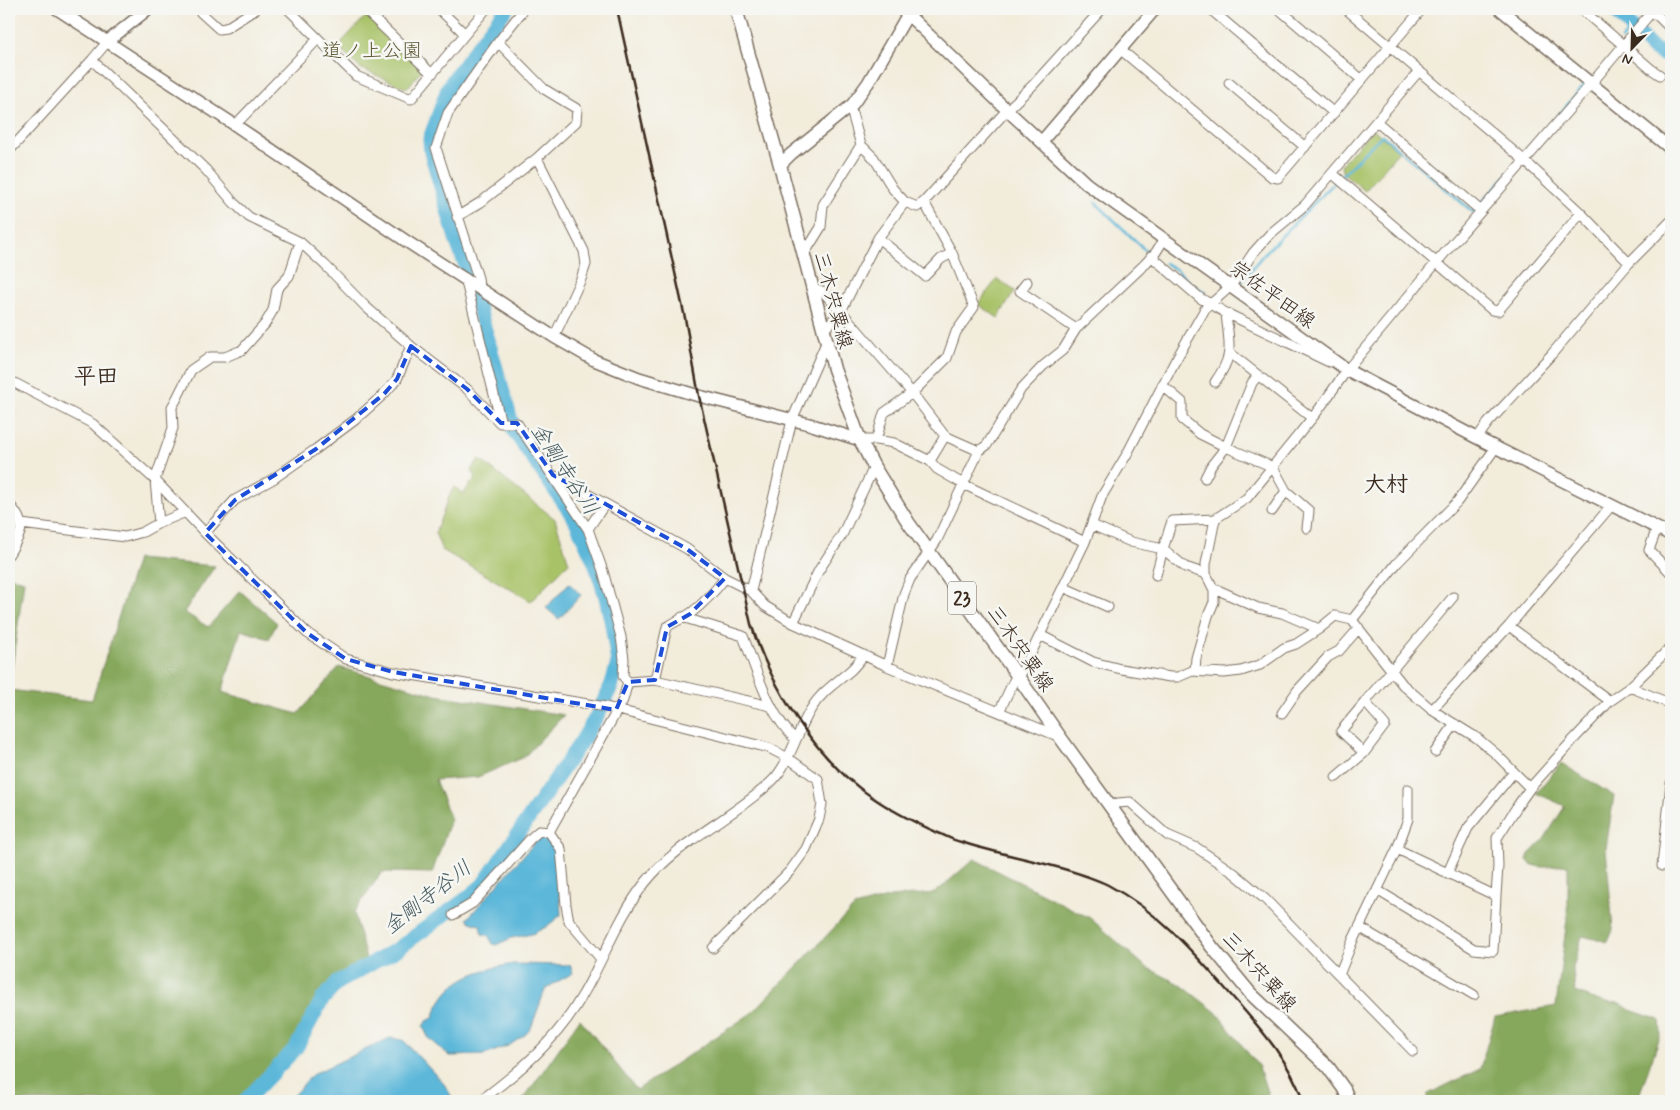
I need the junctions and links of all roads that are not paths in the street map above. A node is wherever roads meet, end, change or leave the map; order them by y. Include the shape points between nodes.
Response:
1 (57, 9) edge
2 (148, 9) edge
3 (197, 9) edge
4 (256, 9) edge
5 (288, 9) edge
6 (364, 9) edge
7 (439, 9) edge
8 (486, 9) edge
9 (524, 9) edge
10 (736, 9) edge
11 (1102, 9) edge
12 (1210, 9) edge
13 (1279, 9) edge
14 (1346, 9) edge
15 (1422, 9) edge
16 (1500, 9) edge
17 (1581, 9) edge
18 (1652, 9) edge
19 (1151, 10) edge
20 (908, 11) edge
21 (1671, 29) edge
22 (465, 34) junction
23 (318, 39) junction
24 (108, 41) junction
25 (498, 42) junction
26 (1626, 42) junction
27 (1390, 46) junction
28 (1120, 49) junction
29 (92, 60) junction
30 (1419, 71) junction
31 (432, 74) junction
32 (1660, 74) dead end
33 (1362, 80) junction
34 (1228, 83) dead end
35 (1591, 84) junction
36 (852, 105) junction
37 (1007, 110) junction
38 (1334, 113) junction
39 (1377, 122) junction
40 (235, 125) junction
41 (1042, 141) junction
42 (861, 145) junction
43 (10, 146) edge
44 (1305, 147) junction
45 (1671, 149) edge
46 (538, 158) junction
47 (1525, 161) junction
48 (780, 165) junction
49 (1333, 174) junction
50 (905, 202) junction
51 (924, 202) junction
52 (1481, 211) junction
53 (1581, 213) junction
54 (458, 217) junction
55 (1671, 221) edge
56 (878, 238) junction
57 (1164, 239) junction
58 (300, 242) junction
59 (952, 253) junction
60 (803, 256) junction
61 (1151, 256) junction
62 (1436, 263) junction
63 (1628, 263) junction
64 (465, 278) junction
65 (1027, 282) dead end
66 (1231, 286) junction
67 (479, 287) junction
68 (811, 287) junction
69 (1211, 304) junction
70 (841, 311) junction
71 (1226, 313) junction
72 (1076, 329) junction
73 (554, 337) junction
74 (824, 337) junction
75 (411, 346) junction
76 (1230, 353) junction
77 (1347, 370) junction
78 (1258, 375) junction
79 (9, 380) edge
80 (1215, 382) dead end
81 (1162, 385) junction
82 (912, 393) junction
83 (1312, 418) junction
84 (792, 420) junction
85 (501, 423) junction
86 (945, 436) junction
87 (1477, 438) junction
88 (860, 440) junction
89 (876, 440) junction
90 (1226, 447) junction
91 (1496, 447) junction
92 (979, 451) junction
93 (930, 461) junction
94 (874, 467) junction
95 (1273, 467) junction
96 (553, 475) junction
97 (1205, 478) dead end
98 (155, 480) junction
99 (963, 484) junction
100 (1286, 491) junction
101 (9, 504) edge
102 (604, 504) junction
103 (1611, 506) junction
104 (1272, 511) dead end
105 (186, 512) junction
106 (1215, 519) junction
107 (159, 523) junction
108 (21, 524) junction
109 (1092, 525) junction
110 (1306, 528) dead end
111 (1657, 528) junction
112 (588, 529) junction
113 (204, 533) junction
114 (1671, 535) edge
115 (1085, 542) junction
116 (1163, 549) junction
117 (929, 552) junction
118 (9, 554) edge
119 (1671, 573) edge
120 (1206, 574) junction
121 (1156, 576) dead end
122 (725, 578) junction
123 (1063, 587) junction
124 (1214, 590) junction
125 (751, 592) junction
126 (1454, 597) dead end
127 (1108, 607) dead end
128 (682, 617) junction
129 (1352, 620) junction
130 (794, 623) junction
131 (1509, 626) junction
132 (1359, 628) junction
133 (1319, 629) junction
134 (1040, 635) junction
135 (1671, 647) edge
136 (864, 656) junction
137 (887, 666) junction
138 (1391, 669) junction
139 (1195, 671) junction
140 (1018, 676) junction
141 (655, 680) junction
142 (628, 682) junction
143 (1630, 687) junction
144 (1610, 701) junction
145 (1364, 702) junction
146 (1671, 704) edge
147 (771, 706) junction
148 (616, 710) junction
149 (1432, 710) junction
150 (999, 712) junction
151 (1282, 713) dead end
152 (1455, 724) junction
153 (1060, 737) junction
154 (796, 740) junction
155 (1435, 752) dead end
156 (1364, 753) junction
157 (788, 758) junction
158 (1514, 772) junction
159 (1336, 777) dead end
160 (1671, 783) edge
161 (1530, 788) junction
162 (1408, 789) dead end
163 (1112, 806) junction
164 (550, 832) junction
165 (1668, 843) edge
166 (1397, 850) junction
167 (1662, 866) dead end
168 (1448, 874) junction
169 (1377, 890) junction
170 (1496, 896) junction
171 (452, 915) dead end
172 (1359, 927) junction
173 (713, 948) dead end
174 (601, 959) junction
175 (1339, 975) junction
176 (1474, 996) dead end
177 (1413, 1051) dead end
178 (487, 1099) edge
179 (1349, 1101) edge

1 - 24 street
2 - 24 street
3 - 4 street via 219,28 226,28
5 - 23 street
6 - 31 street
7 - 22 street
8 - 22 street
9 - 25 street
10 - 48 main road, 三木宍粟線 / 23
11 - 37 street
12 - 38 street
13 - 33 street
14 - 27 street
15 - 27 street
16 - 35 street
17 - 26 street
18 - 21 street
18 - 26 street
19 - 28 street
20 - 36 street via 868,84
20 - 37 street, 宗佐平田線
22 - 31 street
23 - 31 street via 356,76 411,99
23 - 40 street
24 - 29 street
24 - 40 street
25 - 46 street via 544,89 577,109 576,122
25 - 54 street via 448,112 436,148
26 - 32 street via 1651,69
26 - 35 street
27 - 30 street
27 - 33 street
28 - 41 street
28 - 44 street via 1272,177 1278,178
29 - 43 street
29 - 58 street via 206,170 249,217
30 - 39 street
30 - 47 street
33 - 38 street
34 - 44 street
35 - 45 street
35 - 47 street
36 - 42 street
36 - 48 street
37 - 41 street, 宗佐平田線
37 - 51 street
38 - 44 street
39 - 49 street
39 - 52 street
40 - 64 street
41 - 57 street, 宗佐平田線 via 1088,184
42 - 50 street
42 - 60 street via 822,205 821,227
46 - 54 street
46 - 73 street via 584,251 586,264
47 - 52 street
47 - 53 street
48 - 60 main road, 三木宍粟線 / 23
49 - 62 street
49 - 66 street via 1305,205 1264,240
50 - 51 street via 917,207
50 - 56 street
51 - 59 street
52 - 62 street
53 - 62 street via 1498,311 1492,310
53 - 63 street
54 - 67 street
55 - 63 street
56 - 59 street via 925,276
56 - 70 street
57 - 61 street
57 - 66 street, 宗佐平田線
58 - 75 street
58 - 98 street via 289,276 277,289 273,310 265,324 242,350 225,357 210,357 191,370 172,407 173,428
59 - 82 street via 974,308 956,332 947,358
60 - 68 main road, 三木宍粟線 / 23
61 - 69 street
61 - 72 street
62 - 77 street
63 - 87 street
64 - 67 street
64 - 85 street
65 - 72 street via 1020,291
66 - 69 street
66 - 77 street, 宗佐平田線
67 - 73 street
68 - 70 street via 822,291
68 - 74 main road, 三木宍粟線 / 23
69 - 71 street
69 - 81 street via 1205,309
70 - 74 street
70 - 82 street
71 - 76 street
71 - 77 street
72 - 92 street via 1062,350 1022,389 987,445
73 - 84 street via 594,360 638,378
74 - 84 street
74 - 88 main road, 三木宍粟線 / 23
75 - 85 street via 467,389
75 - 113 street via 397,379 377,401 316,450 235,500
76 - 78 street
76 - 80 street
77 - 83 street
77 - 87 street, 宗佐平田線
78 - 83 street
78 - 90 street
79 - 98 street via 93,424
81 - 90 street via 1182,402 1182,419 1200,434
81 - 109 street via 1102,496
82 - 86 street
82 - 89 street via 884,413
83 - 95 street
84 - 88 street
84 - 125 street
85 - 96 street via 516,423
86 - 92 street
86 - 93 street
87 - 91 street, 宗佐平田線
88 - 89 street
88 - 94 main road, 三木宍粟線 / 23
89 - 93 street via 894,443
90 - 95 street
90 - 97 street
91 - 103 street, 宗佐平田線
91 - 129 street via 1457,502 1398,563
92 - 99 street
93 - 99 street via 937,470
94 - 117 main road, 三木宍粟線 / 23
94 - 130 street via 842,535 819,570
95 - 100 street
95 - 106 street via 1246,498
96 - 102 street
96 - 112 street
98 - 105 street
98 - 107 street
99 - 115 street
99 - 117 street
100 - 104 street
100 - 110 street via 1309,511
101 - 108 street via 19,515
102 - 112 street
102 - 122 street via 687,549
103 - 111 street, 宗佐平田線
103 - 131 street
105 - 107 street
105 - 113 street
106 - 116 street via 1172,521
106 - 120 street
107 - 108 street via 125,537
108 - 118 street via 20,536
109 - 115 street
109 - 116 street via 1131,542
111 - 114 street, 宗佐平田線
111 - 119 street via 1649,550
112 - 142 street via 614,609 624,659 623,676
113 - 148 street via 307,633 346,659 393,672
115 - 123 street
116 - 120 street via 1185,567
116 - 121 street
117 - 137 street via 910,579 904,594
117 - 140 main road, 三木宍粟線 / 23
120 - 124 street
122 - 125 street
122 - 128 street via 690,614
123 - 127 street
123 - 134 street
124 - 133 street
124 - 139 street via 1214,602
125 - 130 street via 765,606
126 - 138 street
128 - 141 street via 666,626
128 - 147 street via 743,636
129 - 132 street
129 - 133 street via 1336,616
130 - 136 street
131 - 144 street
131 - 149 street
132 - 138 street
132 - 151 street via 1297,691
133 - 139 street via 1260,665 1224,673
134 - 139 street via 1094,662 1121,670 1170,677
134 - 140 street
135 - 143 street
136 - 137 street
136 - 154 street via 811,708
137 - 150 street
138 - 145 street
138 - 149 street via 1403,685
140 - 150 street
140 - 153 main road, 三木宍粟線 / 23
141 - 142 street
141 - 147 street
142 - 148 street
143 - 144 street
143 - 146 street
144 - 161 street
145 - 156 street via 1385,725
145 - 156 street via 1341,731
147 - 154 street
148 - 157 street via 769,748
148 - 164 street
149 - 152 street
150 - 153 street
152 - 155 street
152 - 158 street via 1490,748
153 - 163 main road, 三木宍粟線 / 23
154 - 157 street
156 - 159 street
157 - 173 street via 818,779 822,804 819,819 806,849 790,871
157 - 174 street via 773,781 672,854 645,883
158 - 161 street
158 - 168 street via 1468,828
160 - 165 street
161 - 170 street via 1497,838
162 - 166 street via 1408,818
163 - 175 street via 1130,802 1167,835 1196,848 1234,873 1265,899
163 - 179 main road, 三木宍粟線 / 23 via 1230,970 1328,1068
164 - 171 street via 539,831 473,903
164 - 174 street via 561,849 569,921
165 - 167 street
166 - 168 street
166 - 169 street
168 - 170 street
169 - 170 street via 1474,949 1493,950
169 - 172 street
172 - 175 street
172 - 176 street
174 - 178 street via 582,997 559,1028 529,1062
175 - 177 street

